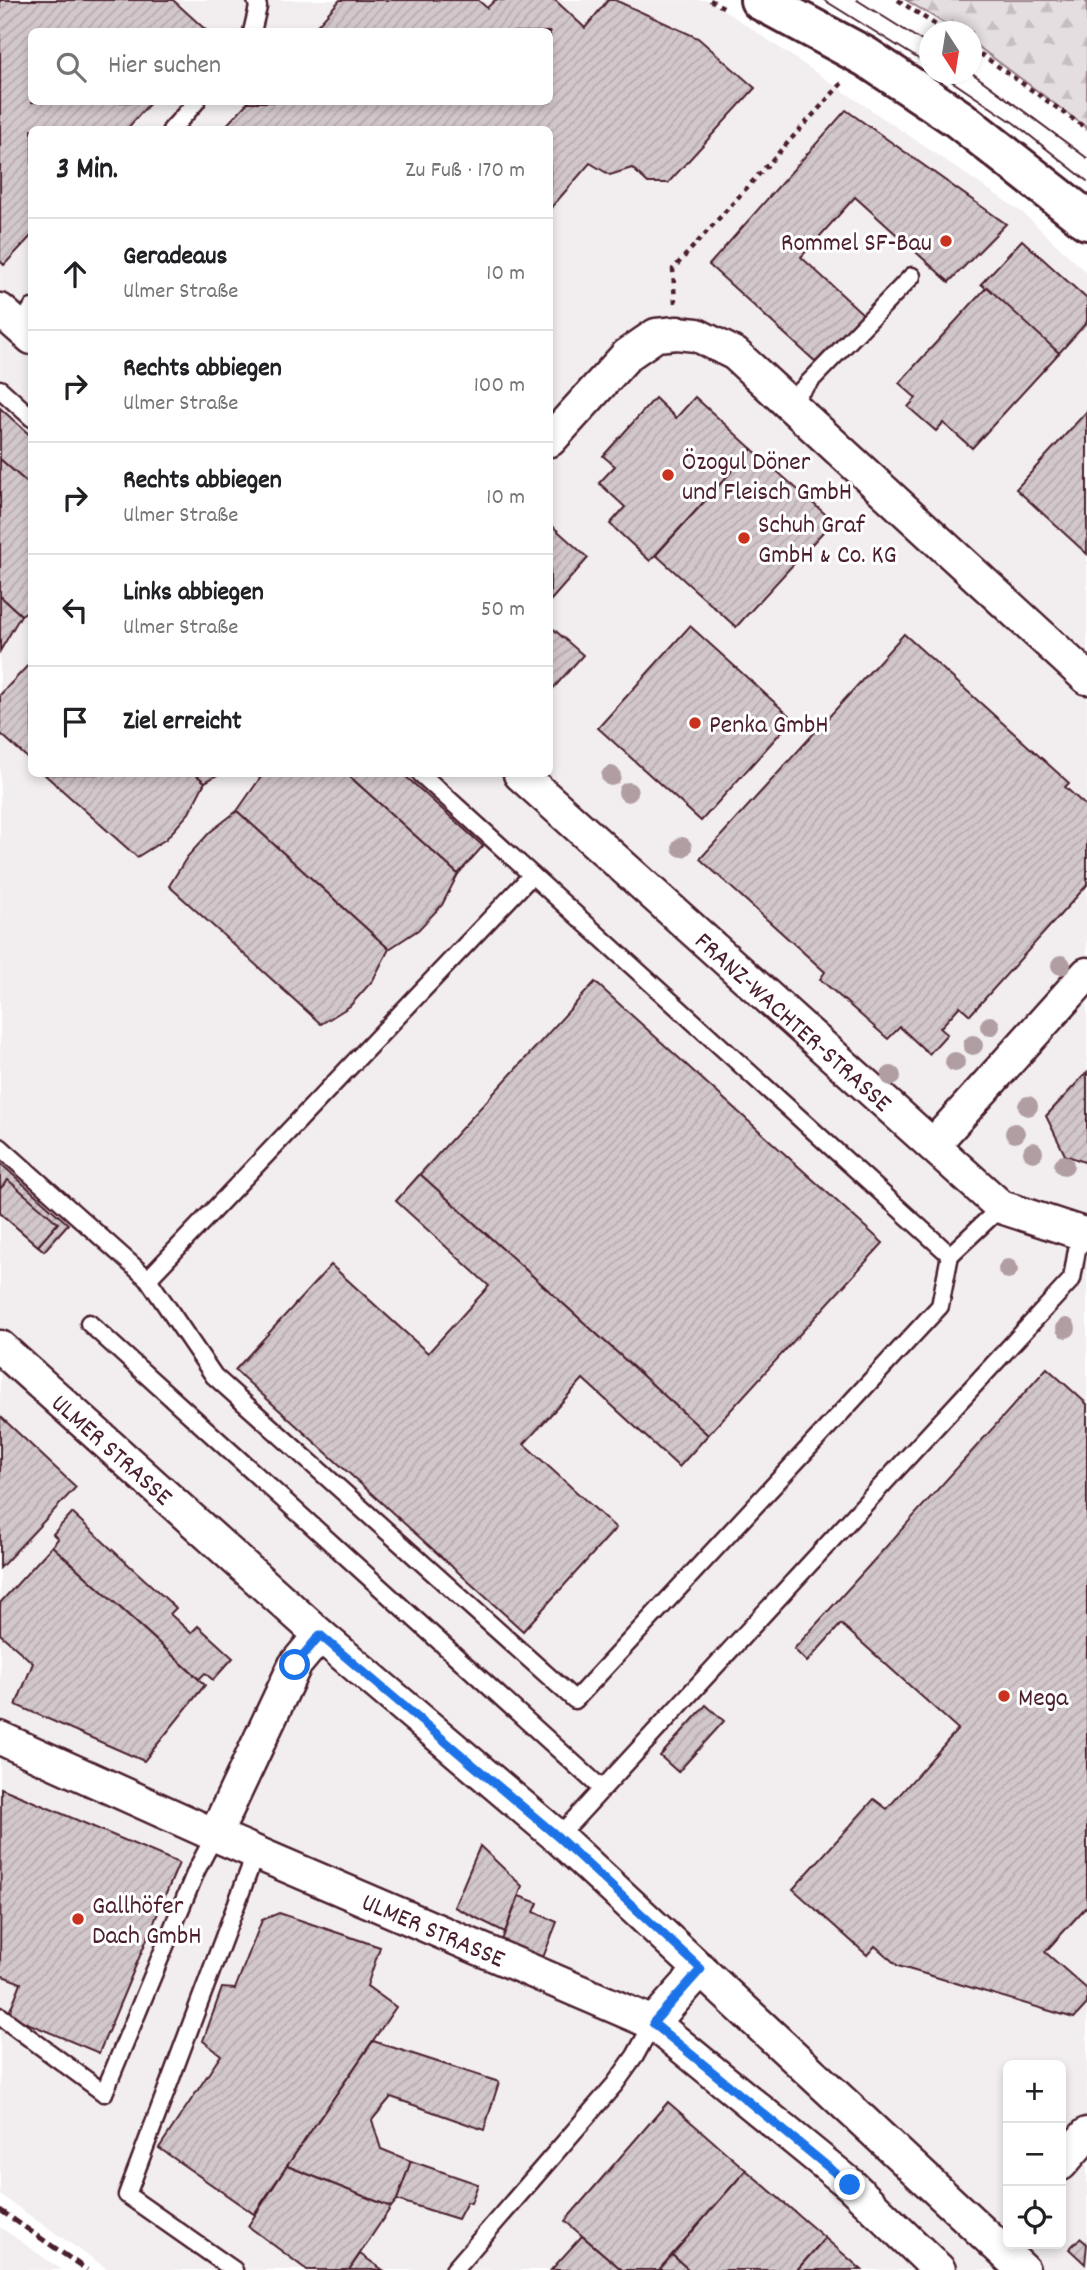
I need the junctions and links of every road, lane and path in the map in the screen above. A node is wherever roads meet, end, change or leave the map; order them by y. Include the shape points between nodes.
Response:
1 (256, 0) edge
2 (760, 0) edge
3 (898, 0) edge
4 (930, 21) edge
5 (253, 28) edge
6 (982, 56) edge
7 (847, 77) dead end
8 (193, 105) edge
9 (175, 126) edge
10 (1087, 129) edge
11 (1087, 220) edge
12 (912, 276) dead end
13 (677, 333) junction
14 (0, 389) edge
15 (788, 404) junction
16 (28, 414) edge
17 (553, 437) edge
18 (1087, 678) edge
19 (424, 777) edge
20 (523, 777) edge
21 (532, 875) junction
22 (1087, 974) edge
23 (933, 1145) junction
24 (0, 1147) edge
25 (1001, 1206) junction
26 (1083, 1233) edge
27 (950, 1255) junction
28 (148, 1279) junction
29 (89, 1323) dead end
30 (0, 1347) edge
31 (320, 1635) junction
32 (0, 1738) edge
33 (602, 1789) junction
34 (215, 1835) junction
35 (558, 1837) junction
36 (256, 1852) junction
37 (701, 1969) junction
38 (0, 2016) edge
39 (653, 2023) junction
40 (1087, 2134) edge
41 (1066, 2158) edge
42 (999, 2232) edge
43 (234, 2270) edge
44 (454, 2270) edge
45 (939, 2270) edge
46 (1023, 2270) edge

1 - 5 lane
2 - 11 street via 866,57 936,104
3 - 4 path
6 - 10 path
7 - 13 path via 673,270
8 - 9 lane
12 - 15 lane
13 - 15 street via 697,335 735,354
13 - 17 street via 656,335 627,355
14 - 16 lane
15 - 18 street
19 - 21 lane
20 - 23 street, FRANZ-WACHTER-STRASSE
21 - 27 lane
21 - 28 lane
22 - 23 street
23 - 25 street, FRANZ-WACHTER-STRASSE
24 - 28 lane
25 - 26 street, FRANZ-WACHTER-STRASSE
25 - 27 lane
26 - 33 lane via 1072,1279
27 - 28 lane via 940,1306 575,1700 214,1376
29 - 33 lane
30 - 31 street, ULMER STRASSE
31 - 34 street via 295,1665
31 - 35 street, ULMER STRASSE
32 - 34 street, ULMER STRASSE
33 - 35 lane
34 - 36 street, ULMER STRASSE
34 - 38 lane via 104,2093
35 - 37 street, ULMER STRASSE
36 - 39 street, ULMER STRASSE
36 - 43 lane via 127,2195
37 - 39 street
37 - 42 street, ULMER STRASSE
39 - 44 lane via 615,2084
39 - 45 street, ULMER STRASSE via 850,2185
40 - 41 street
42 - 46 street, ULMER STRASSE

